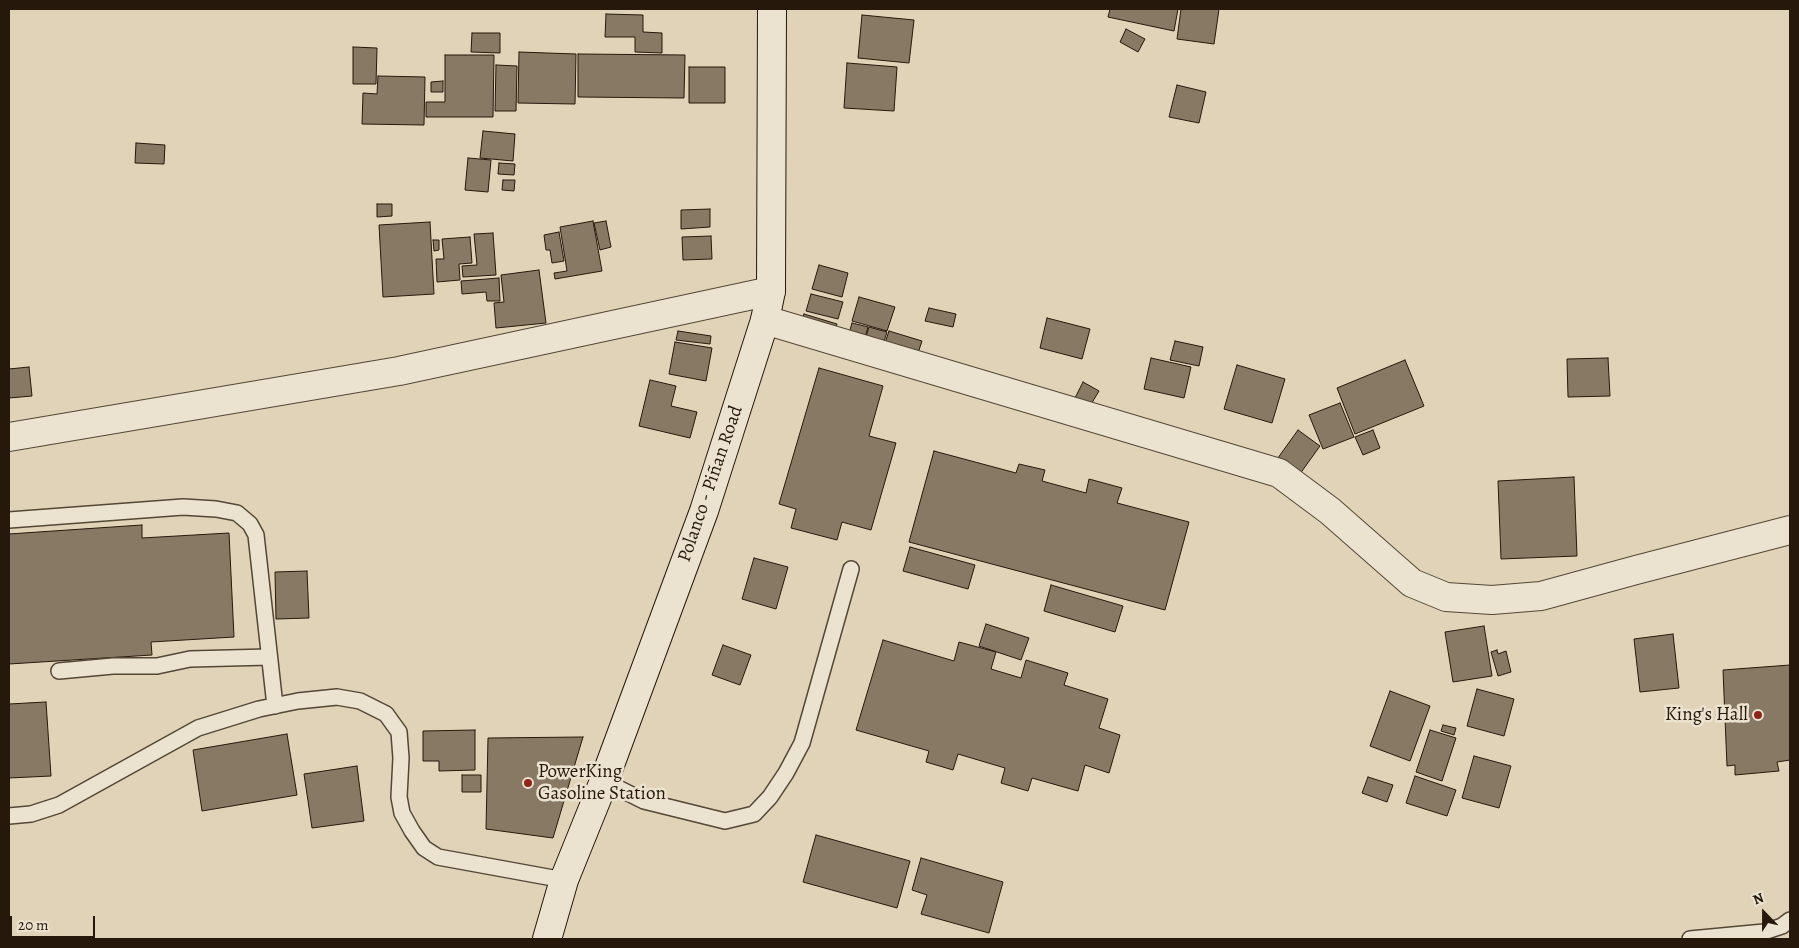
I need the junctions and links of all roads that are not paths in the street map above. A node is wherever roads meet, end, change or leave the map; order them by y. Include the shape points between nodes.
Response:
1 (772, 9) edge
2 (771, 291) junction
3 (765, 320) junction
4 (9, 437) edge
5 (9, 520) edge
6 (1790, 530) edge
7 (851, 569) dead end
8 (269, 657) junction
9 (59, 670) dead end
10 (275, 706) junction
11 (604, 781) junction
12 (9, 816) edge
13 (564, 880) junction
14 (1790, 920) edge
15 (547, 939) edge
16 (1690, 939) edge

1 - 2 street, Polanco - Piñan Road
2 - 3 street, Polanco - Piñan Road
2 - 4 street via 399,371
3 - 6 street via 1279,473 1330,511 1412,583 1446,597 1492,600 1541,596
3 - 11 street, Polanco - Piñan Road via 704,511
5 - 8 lane via 183,507 237,513 250,524 256,535
7 - 11 lane via 802,743 786,774 754,814 725,821 644,800
8 - 9 lane via 190,659 157,666
8 - 10 lane
10 - 12 lane via 198,728 59,805 31,814
10 - 13 lane via 337,697 360,701 386,714 399,732 398,797 402,814 424,848 438,856
11 - 13 street, Polanco - Piñan Road
13 - 15 street, Polanco - Piñan Road
14 - 16 lane via 1764,932

